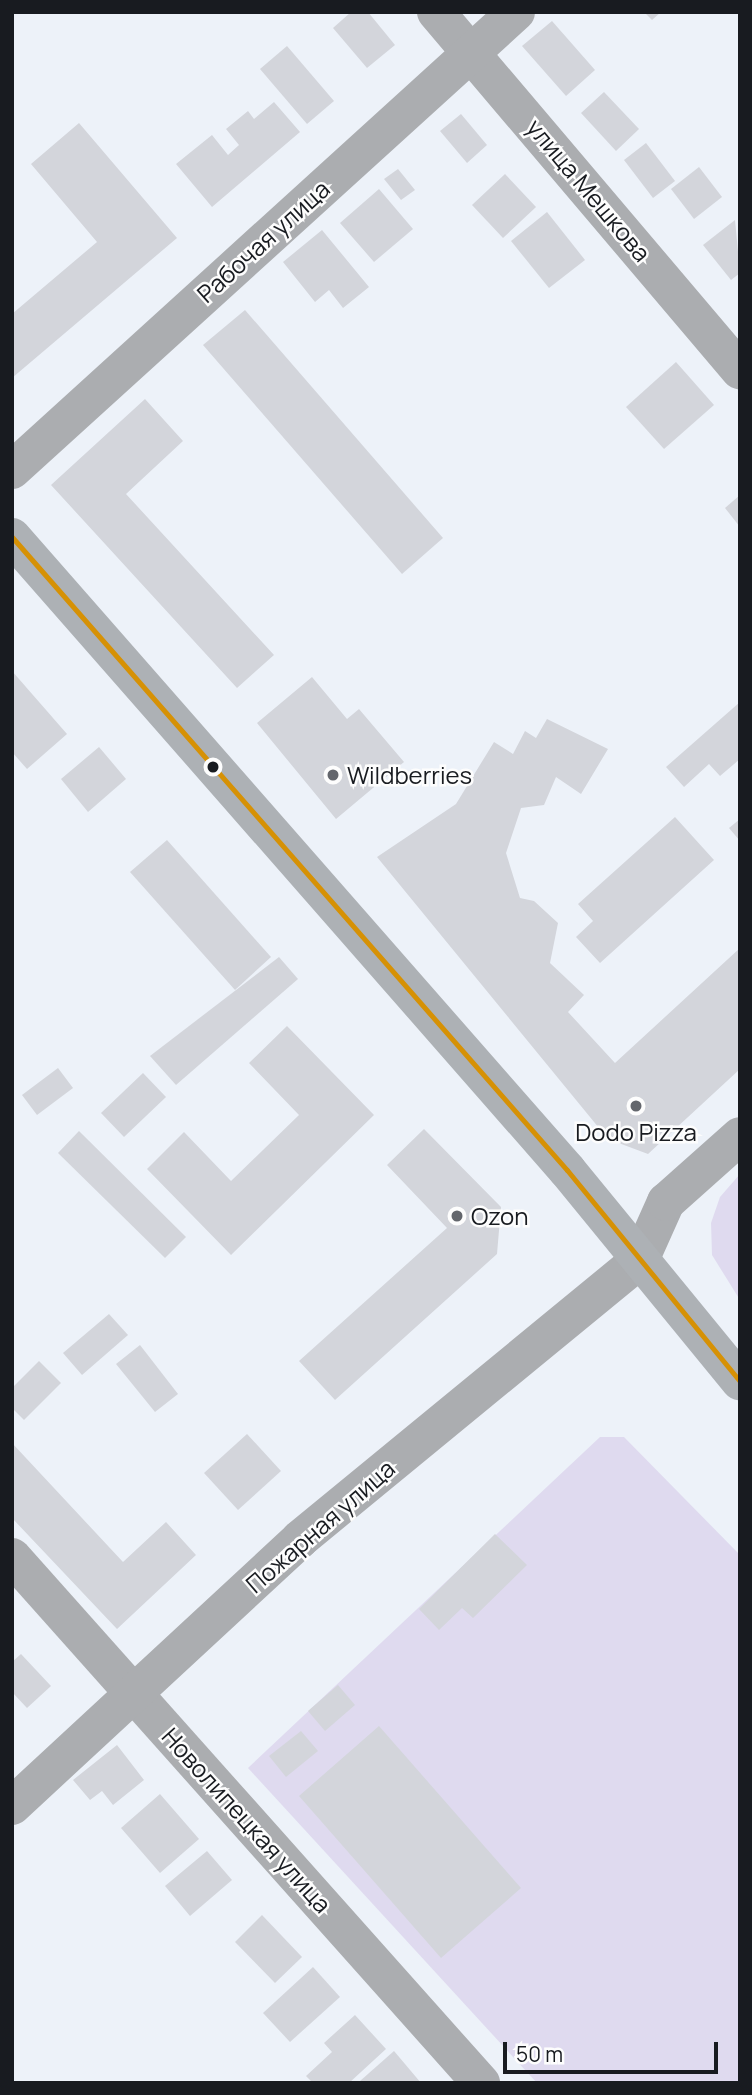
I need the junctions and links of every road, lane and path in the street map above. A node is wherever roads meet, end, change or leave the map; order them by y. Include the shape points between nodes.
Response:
1 (436, 12) edge
2 (516, 12) edge
3 (471, 51) junction
4 (740, 370) edge
5 (12, 470) edge
6 (12, 537) edge
7 (740, 1136) edge
8 (640, 1260) junction
9 (740, 1381) edge
10 (12, 1557) edge
11 (134, 1693) junction
12 (12, 1807) edge
13 (481, 2083) edge

1 - 3 street, улица Мешкова
2 - 3 street, Рабочая улица
3 - 4 street, улица Мешкова
3 - 5 street, Рабочая улица
6 - 8 main road
7 - 8 street via 666,1202
8 - 9 main road
8 - 11 street, Пожарная улица via 300,1539
10 - 11 street, Новолипецкая улица
11 - 12 street, Пожарная улица
11 - 13 street, Новолипецкая улица

